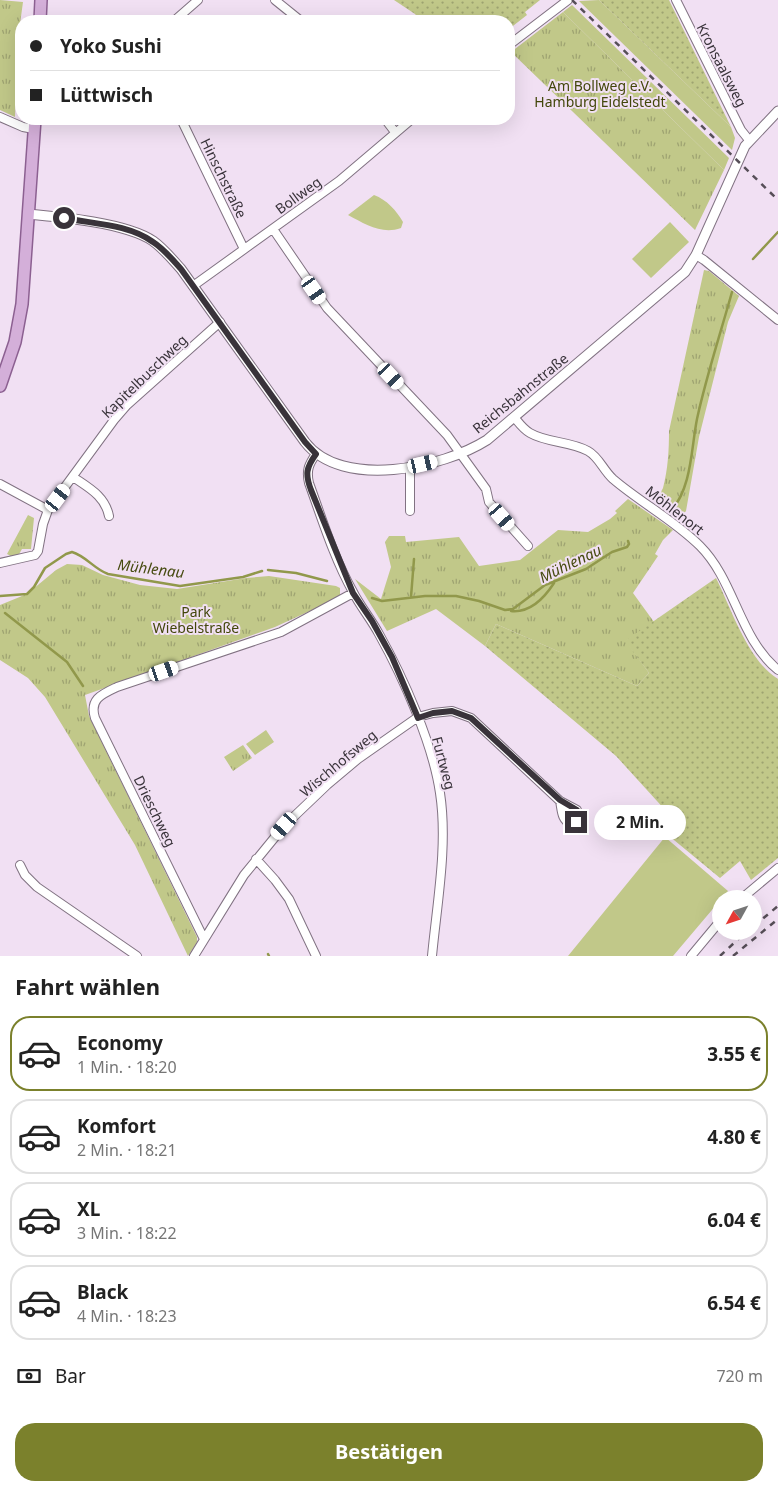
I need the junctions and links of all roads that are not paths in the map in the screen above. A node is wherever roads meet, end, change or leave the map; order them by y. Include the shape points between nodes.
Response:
1 (41, 0) edge
2 (198, 0) edge
3 (275, 0) edge
4 (568, 0) edge
5 (676, 0) edge
6 (40, 15) edge
7 (181, 15) edge
8 (294, 15) edge
9 (515, 40) edge
10 (778, 111) edge
11 (0, 117) edge
12 (15, 124) edge
13 (17, 125) edge
14 (31, 125) edge
15 (34, 125) edge
16 (183, 125) edge
17 (390, 125) edge
18 (404, 125) edge
19 (395, 132) junction
20 (749, 140) junction
21 (28, 214) junction
22 (273, 229) junction
23 (244, 249) junction
24 (696, 255) junction
25 (194, 286) junction
26 (778, 320) edge
27 (220, 322) junction
28 (0, 386) edge
29 (514, 417) junction
30 (316, 454) junction
31 (461, 454) junction
32 (410, 467) junction
33 (73, 477) junction
34 (0, 484) edge
35 (48, 510) junction
36 (410, 511) dead end
37 (109, 516) dead end
38 (528, 546) dead end
39 (0, 563) edge
40 (353, 593) junction
41 (778, 670) edge
42 (418, 718) junction
43 (560, 800) dead end
44 (256, 859) junction
45 (20, 865) dead end
46 (778, 868) edge
47 (752, 890) edge
48 (712, 931) edge
49 (204, 939) junction
50 (137, 956) edge
51 (194, 956) edge
52 (316, 956) edge
53 (432, 956) edge
54 (691, 956) edge

1 - 6 main road
2 - 7 street
3 - 8 street
4 - 9 street
5 - 20 street, Kronsaalsweg
10 - 20 street, Reichsbahnstraße
11 - 12 street
13 - 14 street via 23,128
15 - 21 main road
16 - 23 street, Hinschstraße
17 - 19 street
18 - 19 street, Bollweg
19 - 22 street, Bollweg via 339,181
20 - 24 street, Reichsbahnstraße
21 - 25 street, Reichsbahnstraße via 123,228 144,236 163,249
21 - 28 main road via 22,304 15,342
22 - 23 street, Bollweg
22 - 31 street via 327,308 447,435
23 - 25 street, Bollweg
24 - 26 street
24 - 29 street, Reichsbahnstraße via 685,272
25 - 27 street, Reichsbahnstraße
27 - 30 street, Reichsbahnstraße
27 - 33 street, Kapitelbuschweg via 120,412
29 - 31 street, Reichsbahnstraße via 487,440
29 - 41 street, Möhlenort via 531,434 582,448 594,455 614,479 701,546 726,582 759,650
30 - 32 street, Reichsbahnstraße via 352,469
30 - 40 street, Furtweg via 308,466 308,482
31 - 32 street, Reichsbahnstraße
31 - 38 street via 486,489 489,502
32 - 36 street
33 - 35 street, Kapitelbuschweg
33 - 37 street via 101,497
34 - 35 street
35 - 39 street, Kapitelbuschweg via 36,555
40 - 42 street, Furtweg via 388,649
40 - 49 street, Drieschweg via 281,632 117,687 101,695 94,704 95,718
42 - 43 street via 452,711 471,718
42 - 44 street, Wischhofsweg via 358,759 327,785 284,826
42 - 53 street, Furtweg via 436,773 443,817
44 - 49 street, Wischhofsweg
44 - 52 street via 289,899
45 - 50 street via 37,887
46 - 47 street
48 - 54 street
49 - 51 street, Wischhofsweg

